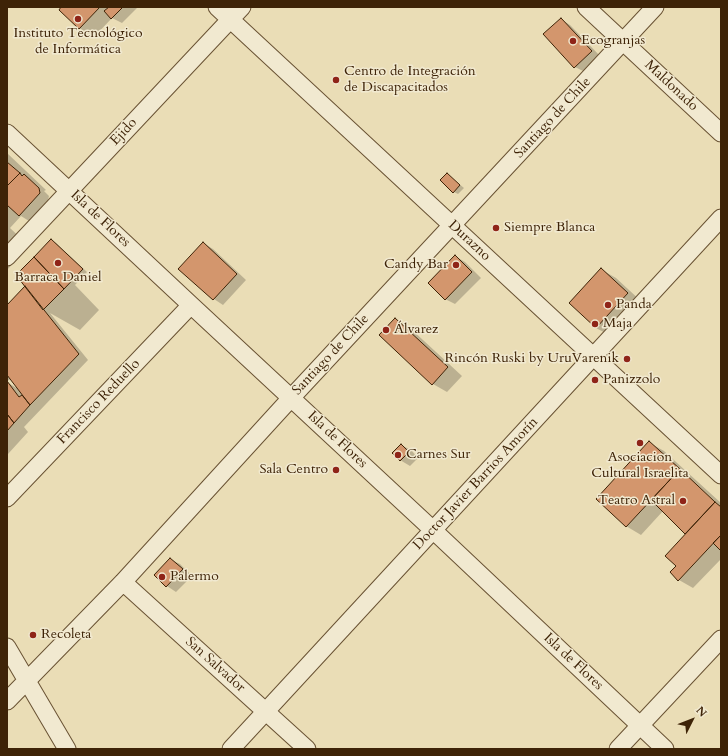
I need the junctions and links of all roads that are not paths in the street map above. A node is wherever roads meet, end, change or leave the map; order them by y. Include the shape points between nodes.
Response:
1 (217, 7) edge
2 (242, 7) edge
3 (586, 7) edge
4 (655, 7) edge
5 (230, 20) junction
6 (623, 42) junction
7 (7, 133) edge
8 (721, 133) edge
9 (69, 190) junction
10 (721, 218) edge
11 (453, 225) junction
12 (7, 257) edge
13 (190, 305) junction
14 (593, 357) junction
15 (291, 398) junction
16 (721, 475) edge
17 (7, 498) edge
18 (433, 530) junction
19 (123, 582) junction
20 (721, 639) edge
21 (7, 647) edge
22 (26, 681) junction
23 (7, 701) edge
24 (266, 711) junction
25 (640, 726) junction
26 (67, 749) edge
27 (231, 749) edge
28 (307, 749) edge
29 (618, 749) edge
30 (665, 749) edge

1 - 5 street, Durazno
2 - 5 street, Ejido
3 - 6 street, Maldonado
4 - 6 street, Santiago de Chile
5 - 9 street, Ejido
5 - 11 street, Durazno
6 - 8 street, Maldonado
6 - 11 street, Santiago de Chile
7 - 9 street, Isla de Flores
9 - 12 street, Ejido
9 - 13 street, Isla de Flores
10 - 14 street, Doctor Javier Barrios Amorín
11 - 14 street, Durazno
11 - 15 street, Santiago de Chile
13 - 15 street, Isla de Flores
13 - 17 street, Francisco Reduello
14 - 16 street, Durazno
14 - 18 street, Doctor Javier Barrios Amorín
15 - 18 street, Isla de Flores
15 - 19 street, Santiago de Chile
18 - 24 street, Doctor Javier Barrios Amorín
18 - 25 street, Isla de Flores
19 - 22 street, Santiago de Chile
19 - 24 street, San Salvador
20 - 25 street
21 - 22 street
22 - 23 street, Santiago de Chile
22 - 26 street
24 - 27 street, Doctor Javier Barrios Amorín
24 - 28 street, San Salvador
25 - 29 street
25 - 30 street, Isla de Flores

